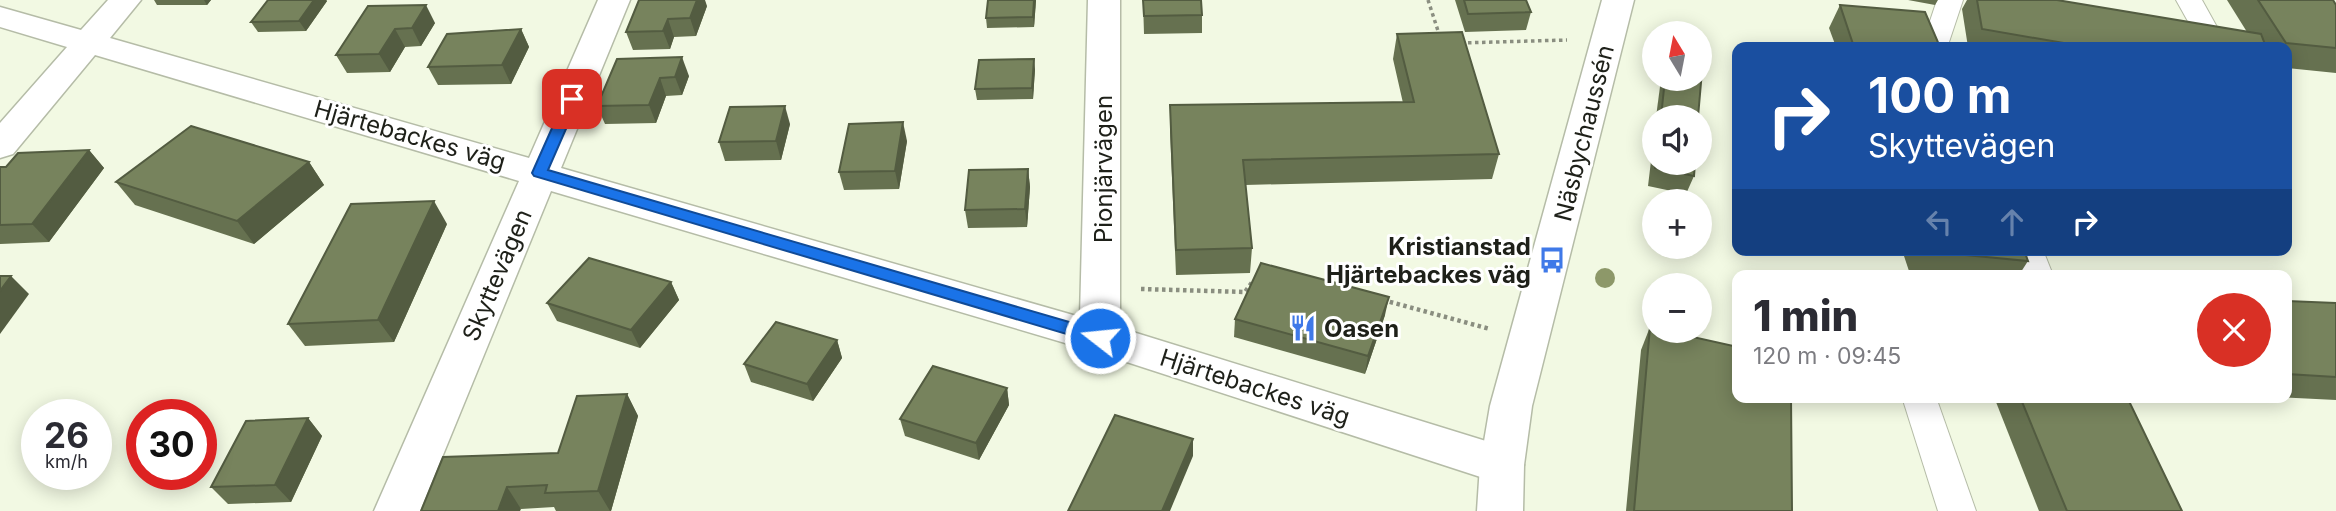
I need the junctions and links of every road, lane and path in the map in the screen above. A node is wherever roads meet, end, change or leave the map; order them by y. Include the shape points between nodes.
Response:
1 (125, 0) edge
2 (614, 0) edge
3 (1104, 0) edge
4 (1428, 0) edge
5 (1618, 0) edge
6 (1950, 0) edge
7 (2189, 0) edge
8 (0, 17) edge
9 (2154, 27) edge
10 (1575, 39) dead end
11 (89, 42) junction
12 (1936, 42) edge
13 (1455, 43) edge
14 (1442, 44) edge
15 (0, 146) edge
16 (540, 173) junction
17 (1257, 275) edge
18 (1102, 287) junction
19 (1380, 299) edge
20 (1497, 331) dead end
21 (1100, 338) junction
22 (1921, 403) edge
23 (1502, 465) junction
24 (397, 511) edge
25 (1500, 511) edge
26 (1957, 511) edge

1 - 11 street
2 - 16 street, Skyttevägen
3 - 18 street, Pionjärvägen
4 - 14 path
5 - 23 street, Näsbychaussén via 1511,407
6 - 12 street
7 - 9 street via 2208,36
8 - 11 street, Hjärtebackes väg
10 - 13 path
11 - 15 street
11 - 16 street, Hjärtebackes väg
16 - 21 street, Hjärtebackes väg
16 - 24 street, Skyttevägen
17 - 18 path via 1245,292
18 - 21 street, Pionjärvägen
19 - 20 path
21 - 23 street, Hjärtebackes väg
22 - 26 street
23 - 25 street, Näsbychaussén

